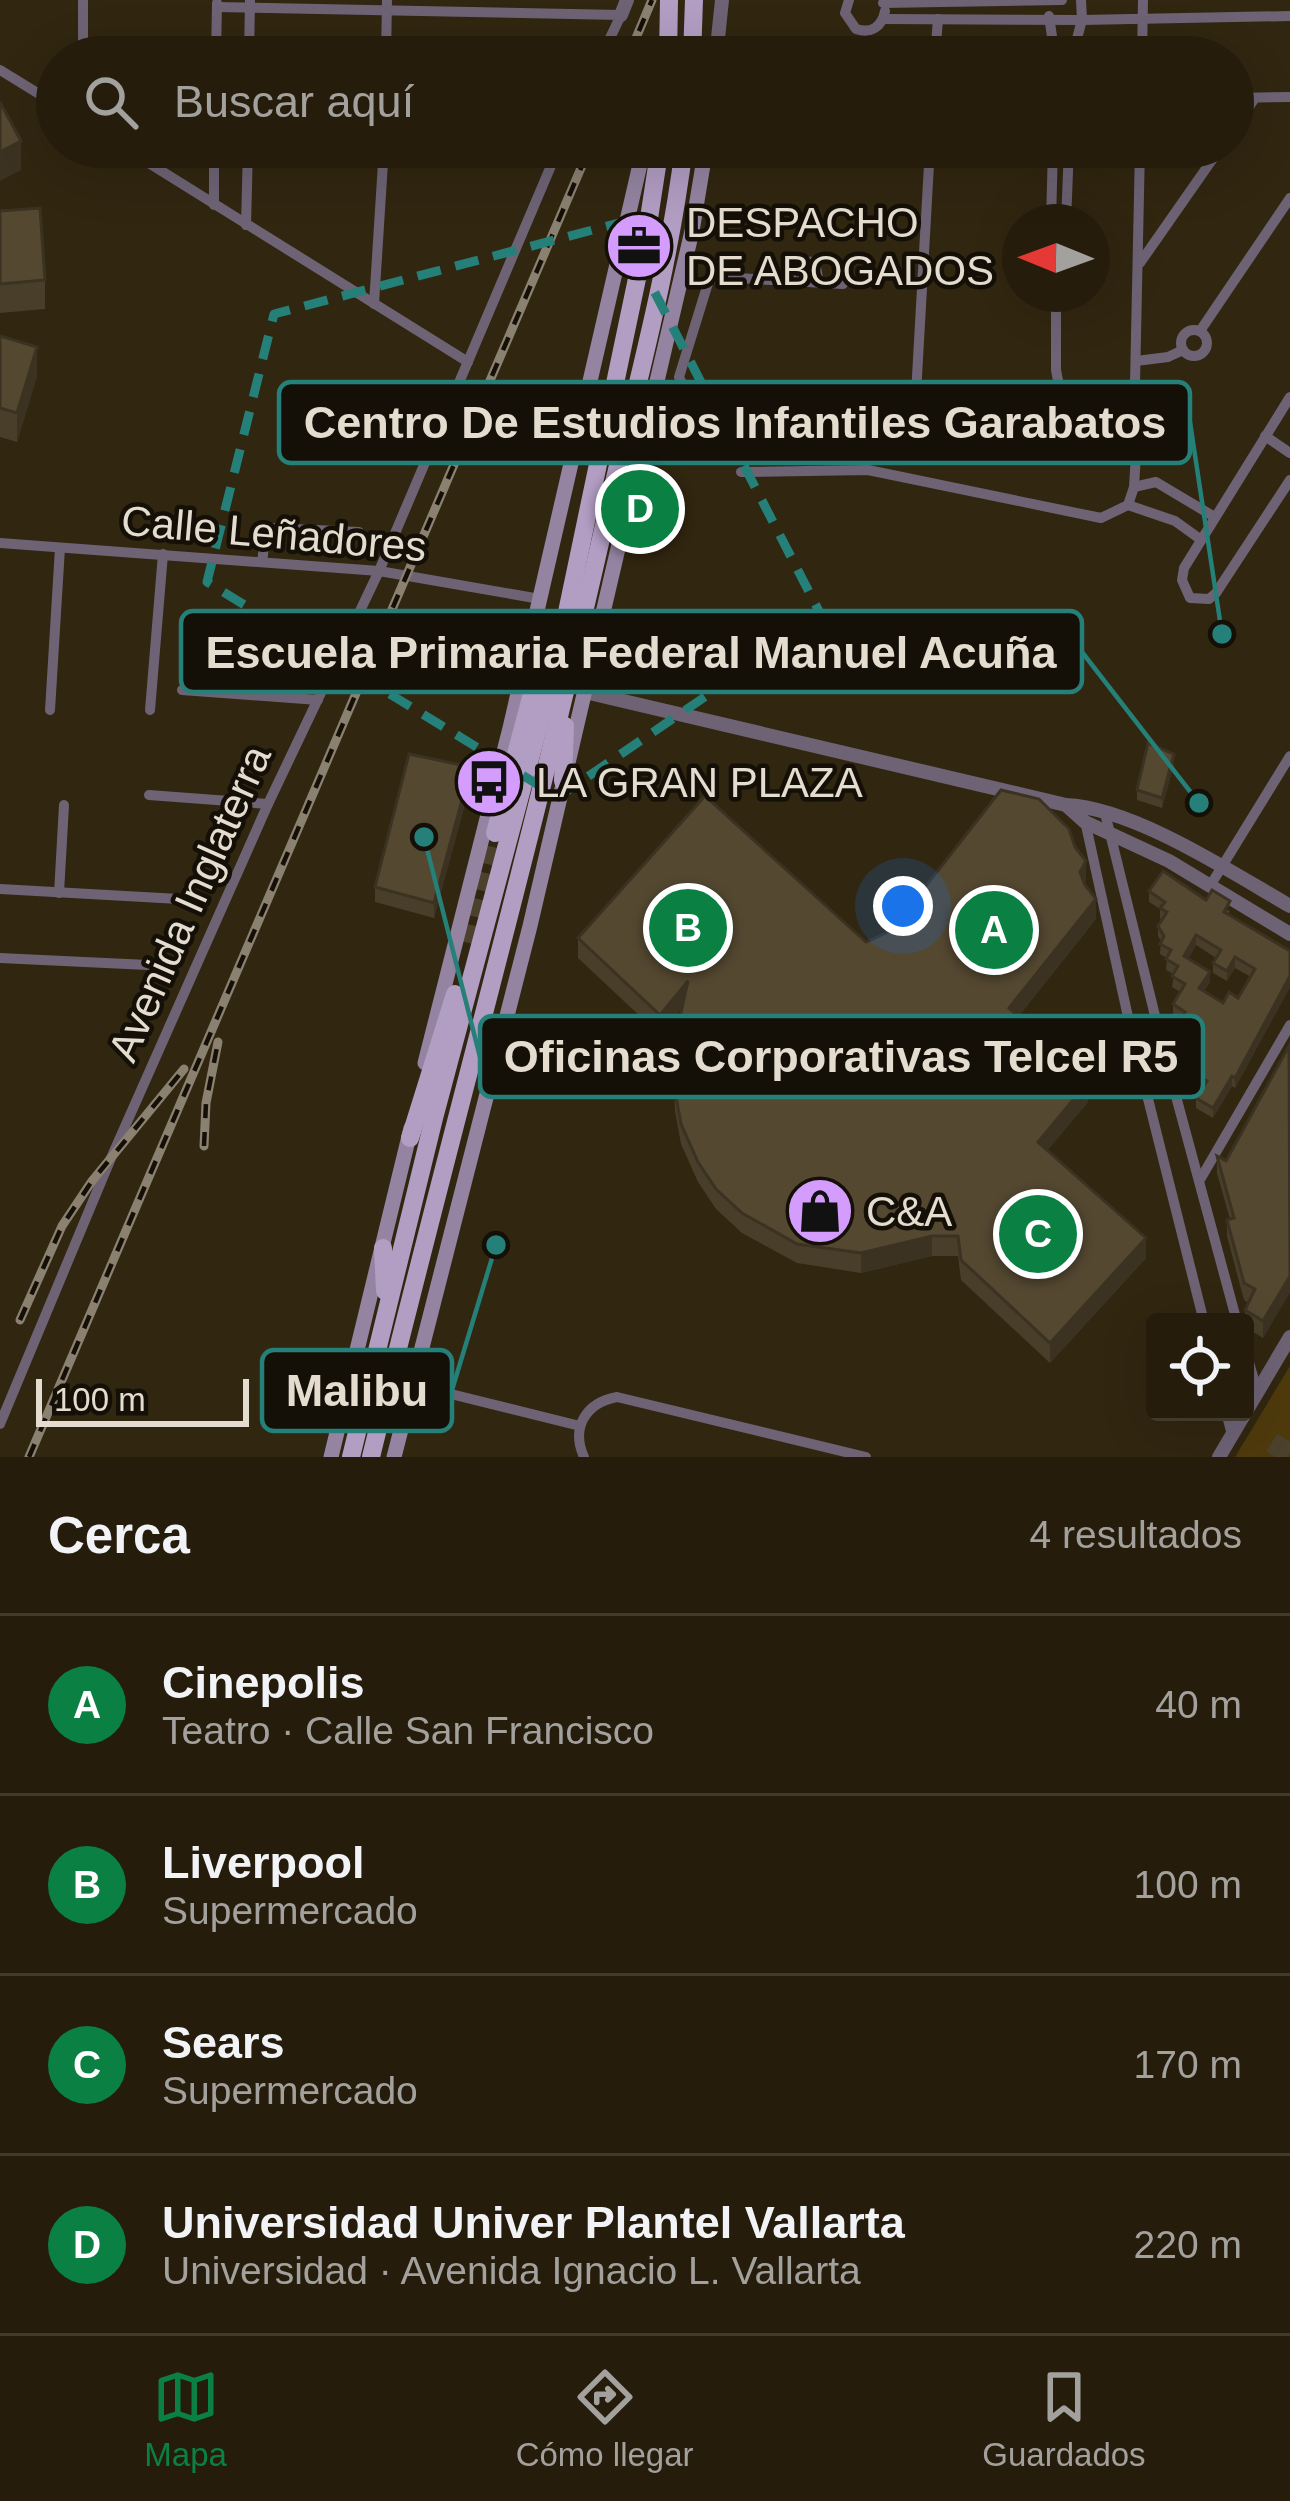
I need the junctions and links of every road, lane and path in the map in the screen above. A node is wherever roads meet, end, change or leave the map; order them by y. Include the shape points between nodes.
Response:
1 (83, 0) edge
2 (669, 0) edge
3 (694, 0) edge
4 (722, 0) edge
5 (849, 0) edge
6 (1062, 0) edge
7 (1081, 0) edge
8 (1126, 0) edge
9 (1144, 0) edge
10 (1262, 0) edge
11 (882, 1) edge
12 (1049, 1) edge
13 (217, 4) edge
14 (250, 4) edge
15 (387, 5) edge
16 (522, 6) edge
17 (624, 7) edge
18 (1143, 16) junction
19 (1262, 16) junction
20 (1290, 16) edge
21 (1126, 17) junction
22 (884, 19) junction
23 (938, 19) junction
24 (1049, 19) junction
25 (1082, 20) junction
26 (82, 36) edge
27 (216, 36) edge
28 (249, 36) edge
29 (386, 36) edge
30 (611, 36) edge
31 (668, 36) edge
32 (693, 36) edge
33 (718, 36) edge
34 (937, 36) edge
35 (1052, 36) edge
36 (1077, 36) edge
37 (1143, 36) edge
38 (0, 70) edge
39 (36, 92) edge
40 (1255, 98) edge
41 (1290, 98) edge
42 (156, 168) edge
43 (214, 168) edge
44 (247, 168) edge
45 (383, 168) edge
46 (550, 168) edge
47 (639, 168) edge
48 (657, 168) edge
49 (681, 168) edge
50 (702, 168) edge
51 (929, 168) edge
52 (1052, 168) edge
53 (1069, 168) edge
54 (1140, 168) edge
55 (1206, 168) edge
56 (1290, 198) edge
57 (1051, 204) edge
58 (1067, 204) edge
59 (214, 205) junction
60 (246, 225) junction
61 (1138, 266) junction
62 (788, 281) junction
63 (819, 283) junction
64 (843, 284) dead end
65 (374, 304) junction
66 (1056, 312) edge
67 (1200, 331) junction
68 (1183, 350) junction
69 (1136, 361) junction
70 (468, 362) junction
71 (1135, 383) dead end
72 (1060, 391) dead end
73 (916, 394) junction
74 (1290, 398) edge
75 (994, 402) dead end
76 (1138, 421) dead end
77 (1265, 436) junction
78 (1290, 453) edge
79 (741, 472) dead end
80 (1290, 480) edge
81 (1134, 487) junction
82 (1128, 506) junction
83 (1214, 516) junction
84 (359, 532) dead end
85 (1200, 539) junction
86 (0, 543) edge
87 (60, 548) junction
88 (163, 554) junction
89 (262, 562) junction
90 (379, 571) junction
91 (541, 599) junction
92 (559, 650) junction
93 (182, 690) dead end
94 (576, 693) junction
95 (318, 700) junction
96 (50, 710) dead end
97 (150, 710) dead end
98 (1290, 756) edge
99 (563, 782) joint
100 (149, 795) dead end
101 (268, 804) junction
102 (64, 805) dead end
103 (1105, 813) junction
104 (1084, 814) junction
105 (494, 833) tunnel mouth
106 (1108, 833) junction
107 (1222, 866) junction
108 (1210, 886) junction
109 (0, 889) edge
110 (59, 893) junction
111 (197, 901) dead end
112 (1290, 907) edge
113 (1290, 934) edge
114 (470, 943) tunnel mouth
115 (0, 958) edge
116 (169, 966) dead end
117 (1290, 1025) edge
118 (1164, 1052) junction
119 (1140, 1068) junction
120 (410, 1138) junction
121 (1201, 1178) junction
122 (383, 1248) junction
123 (1219, 1260) junction
124 (1190, 1265) junction
125 (386, 1313) junction
126 (1202, 1313) edge
127 (1234, 1313) edge
128 (1290, 1336) edge
129 (390, 1379) junction
130 (1254, 1380) edge
131 (413, 1384) junction
132 (1257, 1390) junction
133 (1228, 1421) edge
134 (0, 1424) edge
135 (580, 1426) junction
136 (1232, 1436) junction
137 (331, 1457) edge
138 (351, 1457) edge
139 (371, 1457) edge
140 (394, 1457) edge
141 (584, 1457) edge
142 (866, 1457) edge
143 (1219, 1457) edge

1 - 26 street
2 - 31 main road
3 - 32 main road
4 - 33 street
5 - 22 street via 845,13 856,29 871,31
6 - 12 street
7 - 25 street
8 - 21 street
9 - 18 street
10 - 19 street
11 - 12 street
11 - 22 street
12 - 24 street
13 - 14 street
13 - 27 street
14 - 15 street
14 - 28 street
15 - 16 street
15 - 29 street
16 - 17 street
17 - 30 street
18 - 19 street
18 - 21 street
18 - 37 street
19 - 20 street
21 - 25 street
22 - 23 street
23 - 24 street
23 - 34 street
24 - 25 street
24 - 35 street
25 - 36 street
38 - 39 street
40 - 41 street
42 - 59 street
43 - 59 street
44 - 60 street
45 - 65 street
46 - 70 street, Avenida Inglaterra
47 - 91 main road
48 - 92 main road
49 - 94 main road
50 - 94 main road
51 - 73 street
52 - 57 street
53 - 58 street
54 - 61 street
55 - 61 street
56 - 67 street
59 - 60 street
60 - 65 street
61 - 69 street
62 - 63 street
62 - 63 street via 797,261 815,262
62 - 73 street via 709,280 680,377 686,392 786,403
63 - 64 street
65 - 70 street
66 - 72 street
67 - 68 street via 1184,334
67 - 68 street via 1204,352 1193,357
68 - 69 street
69 - 71 street
70 - 90 street, Avenida Inglaterra
73 - 75 street
74 - 77 street
76 - 81 street
77 - 78 street
77 - 83 street
79 - 82 street via 868,470 1101,518
80 - 85 street via 1216,593 1201,600 1190,598 1182,580
81 - 82 street
81 - 83 street via 1156,482
82 - 85 street
83 - 85 street
84 - 89 street via 271,528
86 - 87 street, Calle Leñadores
87 - 88 street, Calle Leñadores
87 - 96 street
88 - 89 street, Calle Leñadores
88 - 97 street
89 - 90 street, Calle Leñadores
90 - 91 street, Calle Leñadores
90 - 95 street, Avenida Inglaterra
91 - 120 main road
92 - 105 main road via 537,675
92 - 125 main road
93 - 95 street
94 - 99 main road
94 - 104 street
94 - 129 main road
95 - 101 street, Avenida Inglaterra
98 - 107 street
99 - 131 main road
100 - 101 street
101 - 134 street, Avenida Inglaterra
102 - 110 street
103 - 104 street
103 - 106 street
103 - 107 street
104 - 106 street
104 - 119 street
106 - 108 street
106 - 118 street
107 - 108 street
107 - 112 street
108 - 113 street
109 - 110 street
110 - 111 street
114 - 120 main road
115 - 116 street
117 - 121 street
118 - 119 street
118 - 121 street
119 - 124 street
120 - 122 main road
121 - 123 street
122 - 125 main road
122 - 137 main road
123 - 124 street
123 - 127 street
124 - 126 street
125 - 138 main road
128 - 132 street
129 - 131 street
129 - 139 main road
130 - 132 street
131 - 135 street
131 - 140 main road
132 - 136 street
133 - 136 street
135 - 141 street
135 - 142 street via 592,1406 617,1397
136 - 143 street

